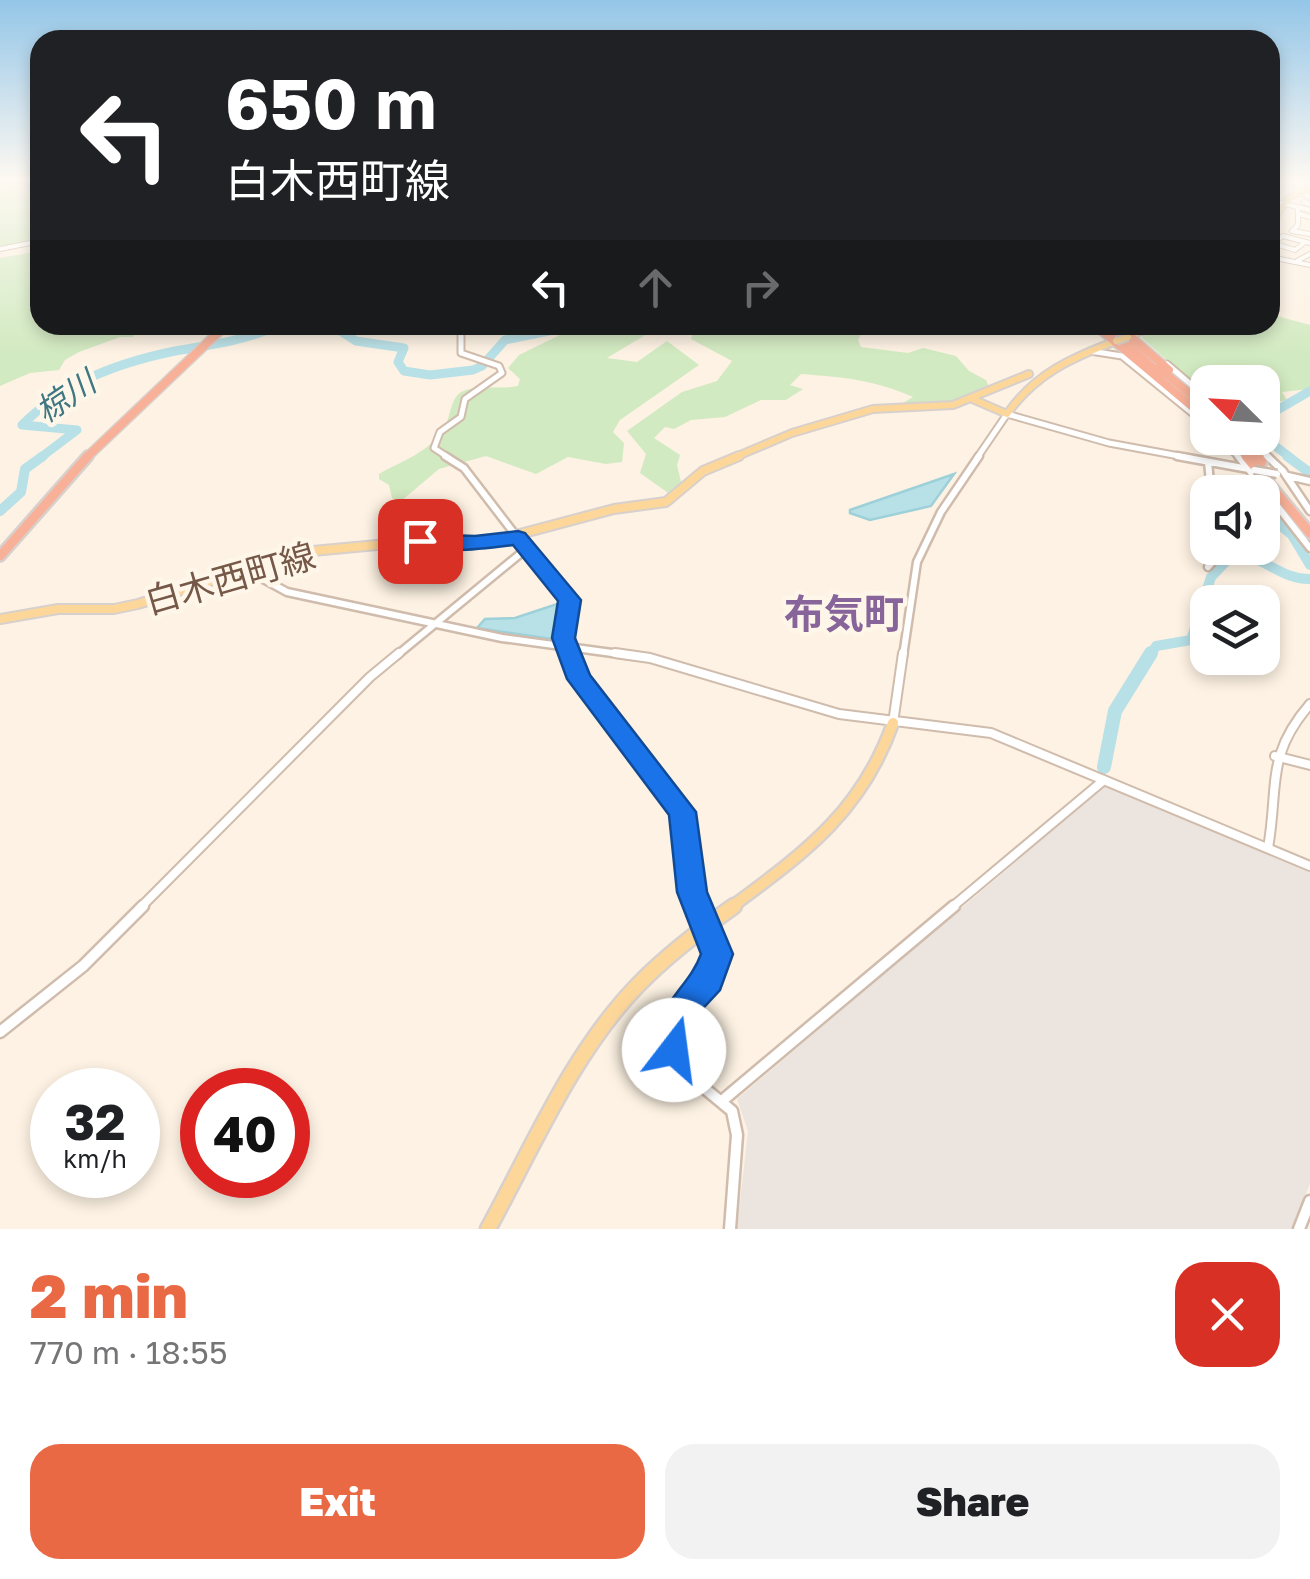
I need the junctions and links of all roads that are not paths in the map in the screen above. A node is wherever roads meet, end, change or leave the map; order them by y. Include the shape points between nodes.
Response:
1 (1307, 243) edge
2 (30, 244) edge
3 (1280, 246) edge
4 (0, 249) edge
5 (1310, 254) edge
6 (1280, 258) edge
7 (1297, 261) dead end
8 (1310, 265) edge
9 (212, 335) edge
10 (461, 335) edge
11 (1106, 335) edge
12 (1122, 335) edge
13 (1129, 336) joint
14 (1113, 342) junction
15 (1090, 352) junction
16 (184, 359) junction
17 (1030, 374) dead end
18 (1190, 394) edge
19 (1190, 396) edge
20 (970, 398) junction
21 (1190, 399) edge
22 (1190, 400) edge
23 (1007, 414) junction
24 (1246, 455) edge
25 (1266, 455) edge
26 (1208, 462) junction
27 (1255, 466) junction
28 (1209, 475) edge
29 (1287, 476) junction
30 (1309, 480) edge
31 (1310, 511) edge
32 (1310, 523) edge
33 (1310, 533) edge
34 (518, 538) junction
35 (0, 545) edge
36 (526, 548) junction
37 (1310, 548) edge
38 (0, 556) edge
39 (1210, 565) edge
40 (1208, 567) dead end
41 (244, 569) junction
42 (0, 619) edge
43 (436, 623) junction
44 (564, 646) junction
45 (1310, 704) edge
46 (893, 723) junction
47 (1274, 756) junction
48 (1310, 765) edge
49 (1104, 780) junction
50 (1268, 848) junction
51 (1310, 866) edge
52 (706, 924) junction
53 (0, 1032) edge
54 (722, 1100) junction
55 (1310, 1200) edge
56 (488, 1229) edge
57 (730, 1229) edge
58 (1299, 1229) edge

1 - 3 street via 1295,250
2 - 4 street
5 - 7 street
6 - 8 street
9 - 16 highway
10 - 34 street via 461,353 501,368 502,375 465,400 460,419 433,446 464,468
11 - 14 highway
12 - 19 highway
13 - 14 main road, bridge
13 - 18 highway
14 - 15 main road
14 - 21 highway
15 - 22 street via 1122,356
15 - 23 main road via 1034,378
16 - 35 highway via 83,451
16 - 38 highway via 82,460
17 - 20 main road, 白木西町線
20 - 23 main road
20 - 34 main road, 白木西町線 via 941,408 856,413 703,471 669,501 600,512
23 - 26 street
23 - 46 street via 941,512 917,562
24 - 27 highway
25 - 29 street
26 - 27 street
26 - 28 street
27 - 29 street, bridge
27 - 32 highway
27 - 33 highway
27 - 37 street
29 - 30 street
29 - 31 street
34 - 36 street
34 - 41 main road, 白木西町線 via 302,552
36 - 43 street
36 - 44 street via 570,600
39 - 40 street
41 - 42 main road, 白木西町線 via 138,604
41 - 43 street via 287,592
43 - 44 street
43 - 53 street via 370,677 84,966
44 - 46 street via 650,658 839,714
44 - 52 street via 579,679 682,812 692,892
45 - 47 street
46 - 49 street via 991,732
46 - 52 main road via 876,772 846,810
47 - 48 street
47 - 50 street
49 - 50 street
49 - 54 street
50 - 51 street
52 - 54 street via 716,962 678,1017 674,1058
52 - 56 main road via 652,970 609,1020
54 - 57 street via 732,1111 736,1135
55 - 58 street

